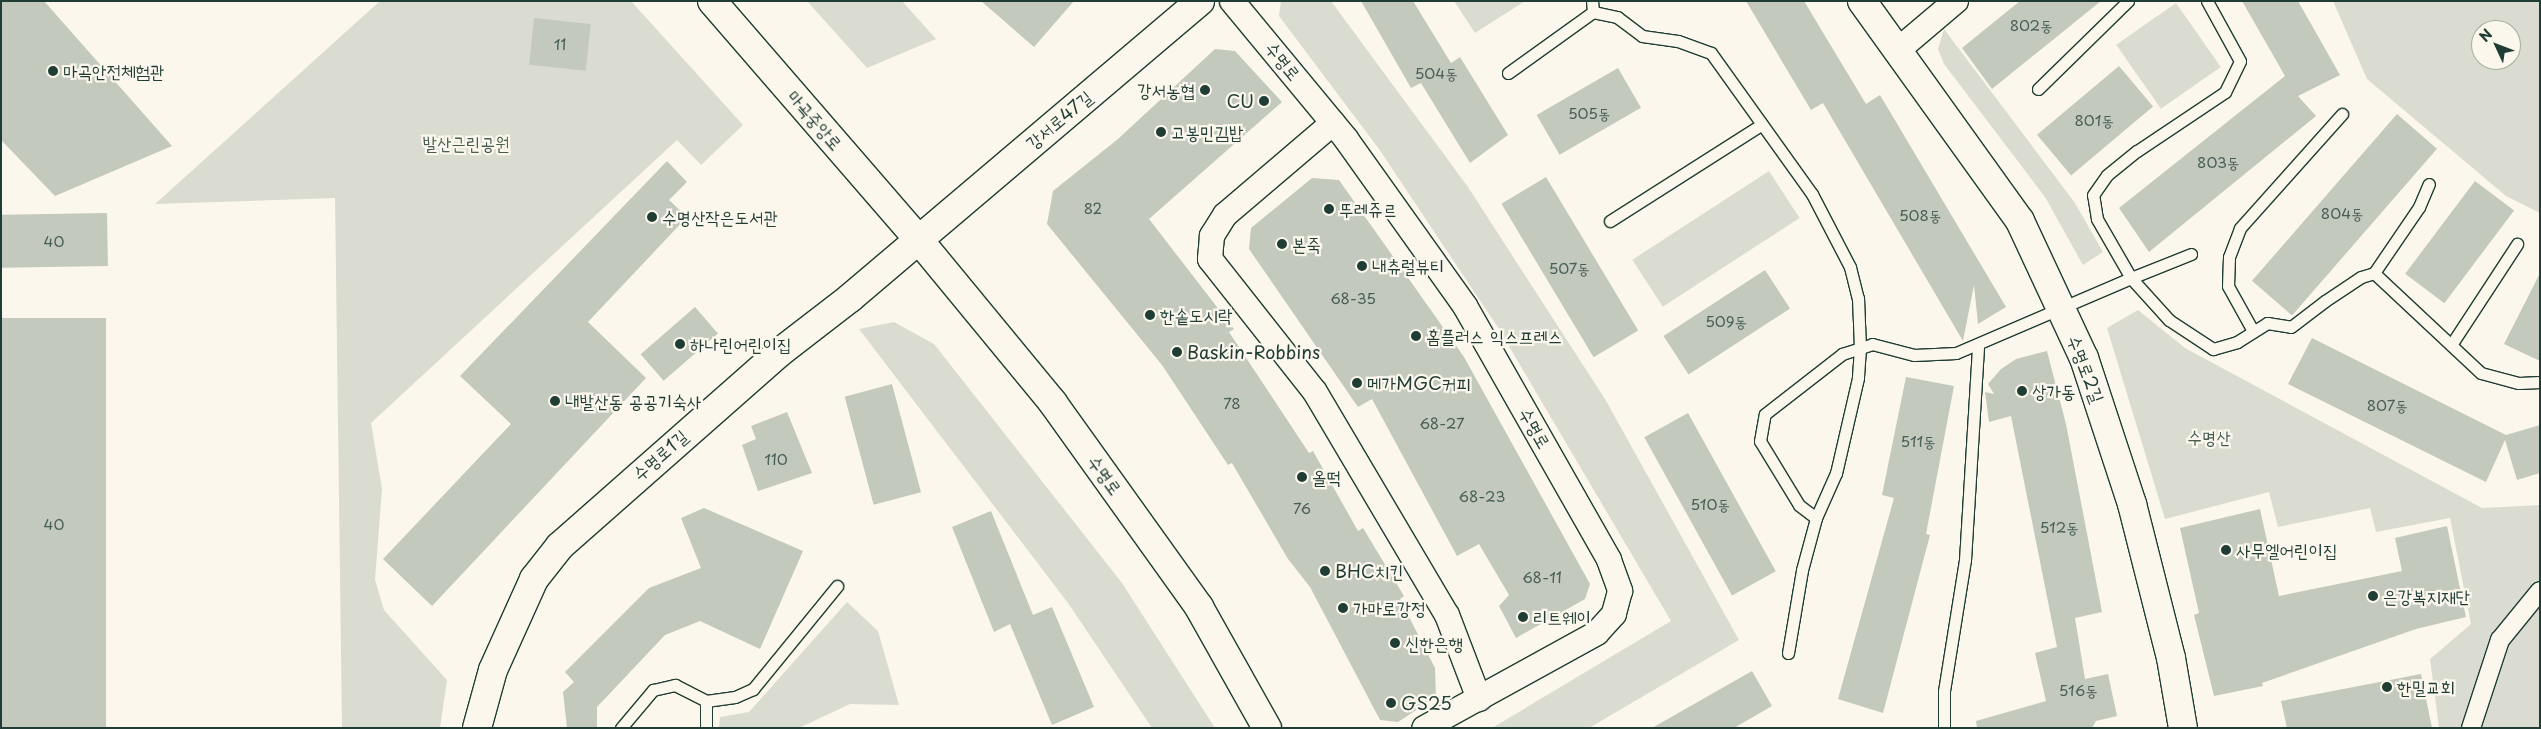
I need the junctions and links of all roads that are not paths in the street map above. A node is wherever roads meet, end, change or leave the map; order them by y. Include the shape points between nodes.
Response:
1 (712, 1) edge
2 (1200, 1) edge
3 (1232, 1) edge
4 (1862, 1) edge
5 (1956, 1) edge
6 (2128, 1) edge
7 (2207, 1) edge
8 (1593, 7) edge
9 (1898, 50) junction
10 (1508, 73) dead end
11 (2038, 89) dead end
12 (2342, 114) dead end
13 (1333, 123) junction
14 (1762, 124) junction
15 (2429, 184) dead end
16 (1610, 221) dead end
17 (918, 239) junction
18 (2517, 244) dead end
19 (2191, 254) dead end
20 (2374, 273) junction
21 (2131, 278) junction
22 (2061, 308) junction
23 (2253, 331) junction
24 (2451, 345) junction
25 (1978, 346) junction
26 (1860, 348) junction
27 (2540, 382) edge
28 (1816, 518) junction
29 (837, 586) dead end
30 (2540, 591) edge
31 (1788, 653) dead end
32 (1479, 698) junction
33 (706, 701) junction
34 (477, 728) edge
35 (620, 728) edge
36 (706, 728) edge
37 (1267, 728) edge
38 (1424, 728) edge
39 (1944, 728) edge
40 (2183, 728) edge
41 (2472, 728) edge

1 - 17 street, 마곡중앙로
2 - 17 street, 강서로47길
3 - 13 street, 수명로
4 - 9 street, 수명로2길
5 - 9 street
6 - 11 lane
7 - 21 lane via 2240,61 2225,92 2107,174 2093,195 2097,219
8 - 10 lane
8 - 14 lane via 1616,17 1642,36 1678,41 1711,53
9 - 22 street, 수명로2길 via 2020,221
12 - 23 lane via 2240,228 2229,257 2228,286
13 - 32 street via 1225,215 1212,236 1210,259 1315,392 1447,615
13 - 32 street, 수명로 via 1465,306 1609,560 1620,591 1614,614 1597,633
14 - 16 lane
14 - 26 lane via 1812,194 1850,267 1858,298
15 - 20 lane via 2419,207
17 - 34 street, 수명로1길 via 850,298 765,364 560,546 534,579 493,670
17 - 37 street, 수명로 via 1053,403 1199,607
18 - 24 lane
19 - 21 lane
20 - 23 lane via 2347,286 2291,327 2267,323
20 - 24 lane
21 - 22 lane
21 - 23 lane via 2170,320 2213,348 2236,342
22 - 25 lane
22 - 40 street, 수명로2길 via 2084,358 2132,504 2170,658
24 - 27 lane via 2481,373 2519,383
25 - 26 lane via 1956,353 1914,355 1872,344
25 - 39 lane via 1965,560 1944,690
26 - 28 lane via 1858,378 1836,473
26 - 28 lane via 1842,354 1765,414 1760,441 1799,505
28 - 31 lane via 1802,570
29 - 33 lane via 753,689 735,697
30 - 41 street via 2500,640
32 - 38 street, 수명로
33 - 35 lane via 675,685 653,690
33 - 36 lane

